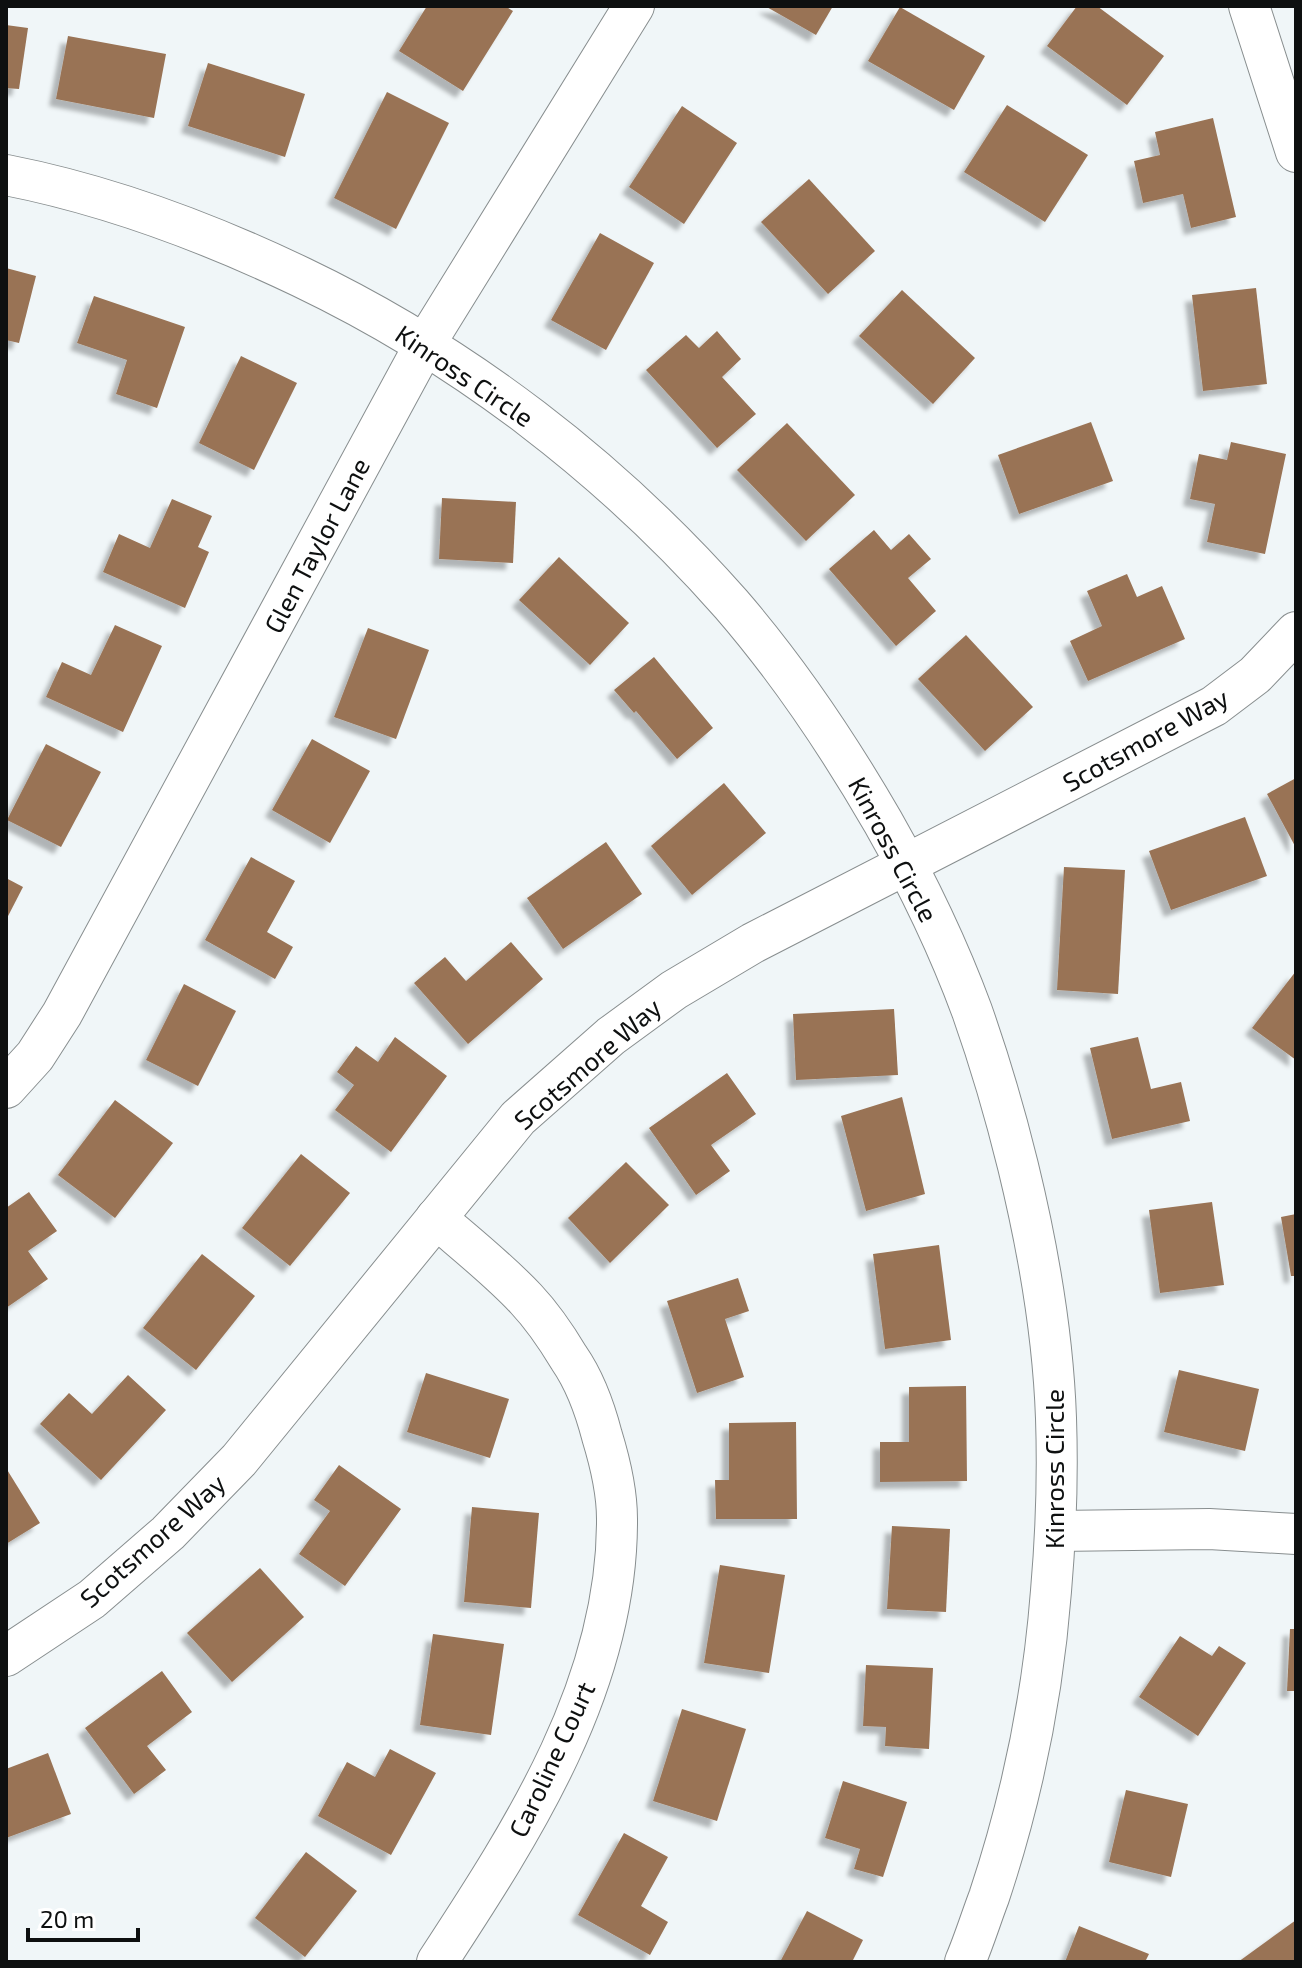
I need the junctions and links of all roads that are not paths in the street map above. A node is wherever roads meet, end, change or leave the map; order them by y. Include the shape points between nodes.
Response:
1 (634, 6) edge
2 (1249, 6) edge
3 (1296, 152) edge
4 (6, 175) edge
5 (425, 344) junction
6 (1296, 632) edge
7 (907, 865) junction
8 (6, 1088) edge
9 (436, 1218) junction
10 (1056, 1531) junction
11 (1296, 1534) edge
12 (6, 1656) edge
13 (437, 1962) edge
14 (965, 1962) edge

1 - 5 street, Glen Taylor Lane
2 - 3 street
4 - 5 street, Kinross Circle via 139,210 243,249
5 - 7 street, Kinross Circle via 572,449 653,522 732,605 852,768
5 - 8 street, Glen Taylor Lane via 62,1014
6 - 7 street, Scotsmore Way via 1255,675 1214,706
7 - 9 street, Scotsmore Way via 753,943 611,1036 518,1118
7 - 10 street, Kinross Circle via 970,1005 1004,1107 1032,1223 1055,1399
9 - 12 street, Scotsmore Way via 239,1460 168,1533 92,1599
9 - 13 street, Caroline Court via 528,1300 571,1360 595,1410 610,1463 617,1517 613,1587 599,1652 577,1713 497,1870
10 - 11 street
10 - 14 street, Kinross Circle via 1048,1636 1029,1751 1004,1853

